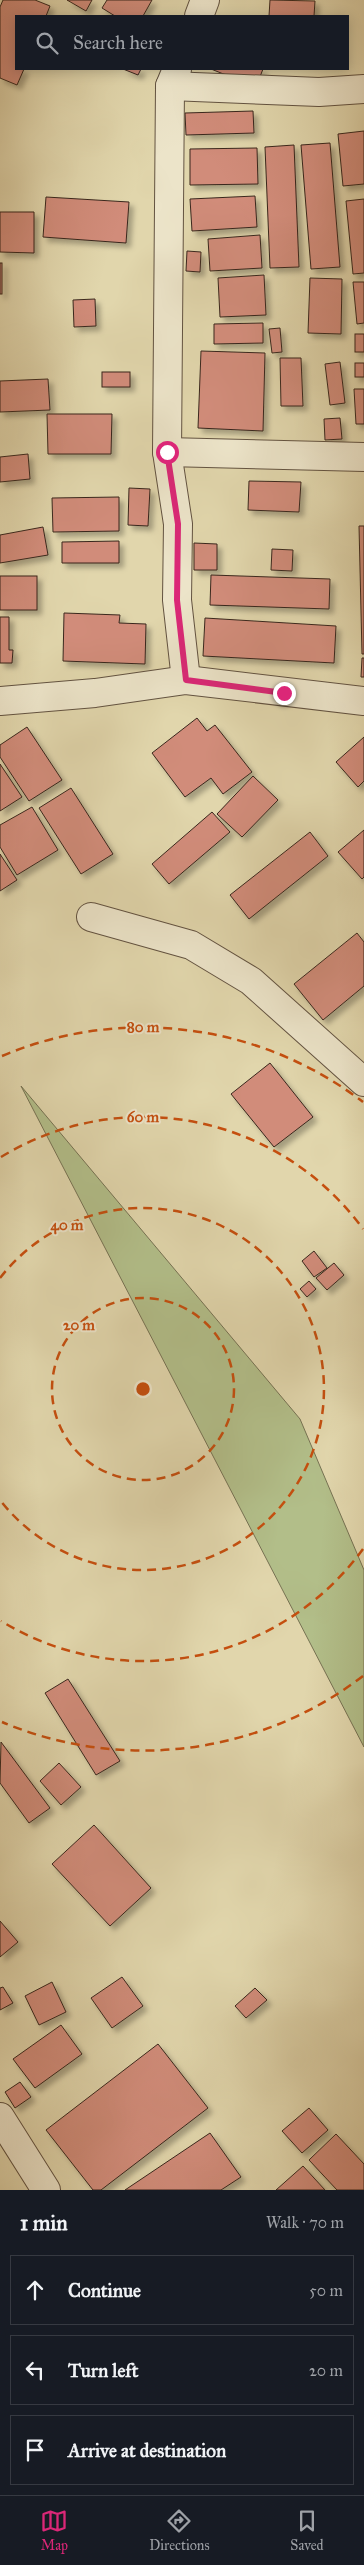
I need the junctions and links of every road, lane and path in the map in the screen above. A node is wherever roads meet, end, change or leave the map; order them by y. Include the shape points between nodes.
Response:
1 (206, 0) edge
2 (199, 15) edge
3 (174, 78) edge
4 (364, 89) edge
5 (167, 452) junction
6 (364, 457) edge
7 (186, 680) junction
8 (0, 701) edge
9 (364, 701) edge
10 (91, 917) dead end
11 (364, 1082) edge
12 (0, 2117) edge
13 (46, 2190) edge

1 - 2 street
3 - 4 street via 319,92
3 - 5 street
5 - 6 street
5 - 7 street via 178,524 177,600
7 - 8 street via 95,693
7 - 9 street
10 - 11 street via 192,945 251,981
12 - 13 street

